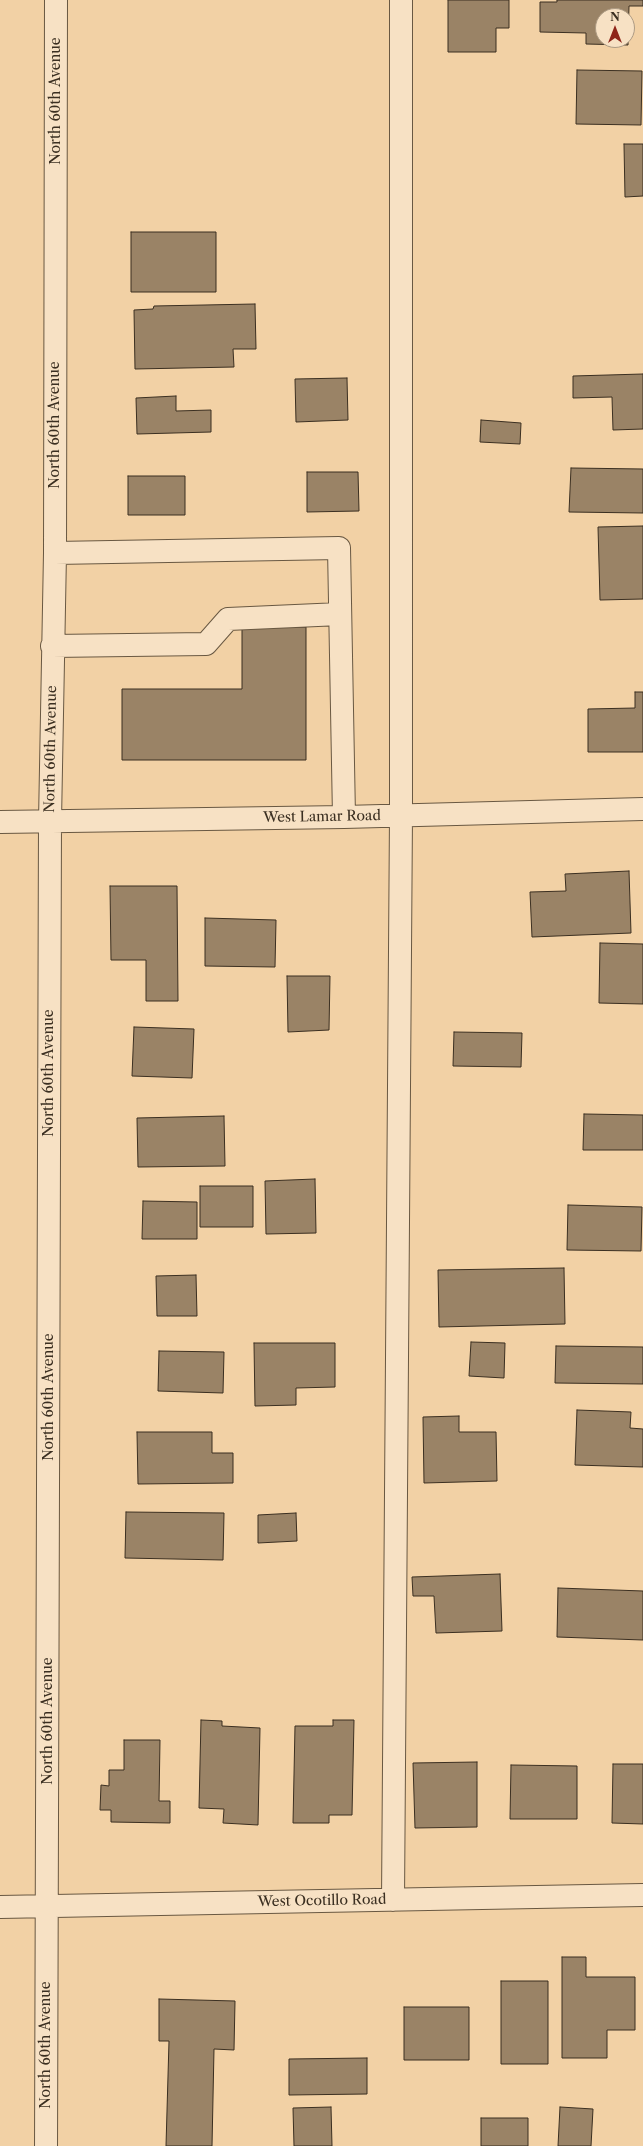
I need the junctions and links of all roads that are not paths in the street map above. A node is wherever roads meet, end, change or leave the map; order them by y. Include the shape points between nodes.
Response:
1 (56, 0) edge
2 (402, 0) edge
3 (55, 553) junction
4 (340, 614) junction
5 (52, 646) junction
6 (643, 809) edge
7 (402, 815) junction
8 (344, 817) junction
9 (50, 821) junction
10 (0, 822) edge
11 (643, 1895) edge
12 (393, 1900) junction
13 (48, 1906) junction
14 (0, 1907) edge
15 (46, 2146) edge

1 - 3 street, North 60th Avenue
2 - 7 street
3 - 4 street via 339,548
3 - 5 street, North 60th Avenue
4 - 5 street via 228,619 206,644
4 - 8 street
5 - 9 street, North 60th Avenue
6 - 7 street, West Lamar Road
7 - 8 street, West Lamar Road
7 - 12 street
8 - 9 street, West Lamar Road
9 - 10 street, West Lamar Road
9 - 13 street, North 60th Avenue
11 - 12 street, West Ocotillo Road
12 - 13 street, West Ocotillo Road
13 - 14 street, West Ocotillo Road
13 - 15 street, North 60th Avenue

